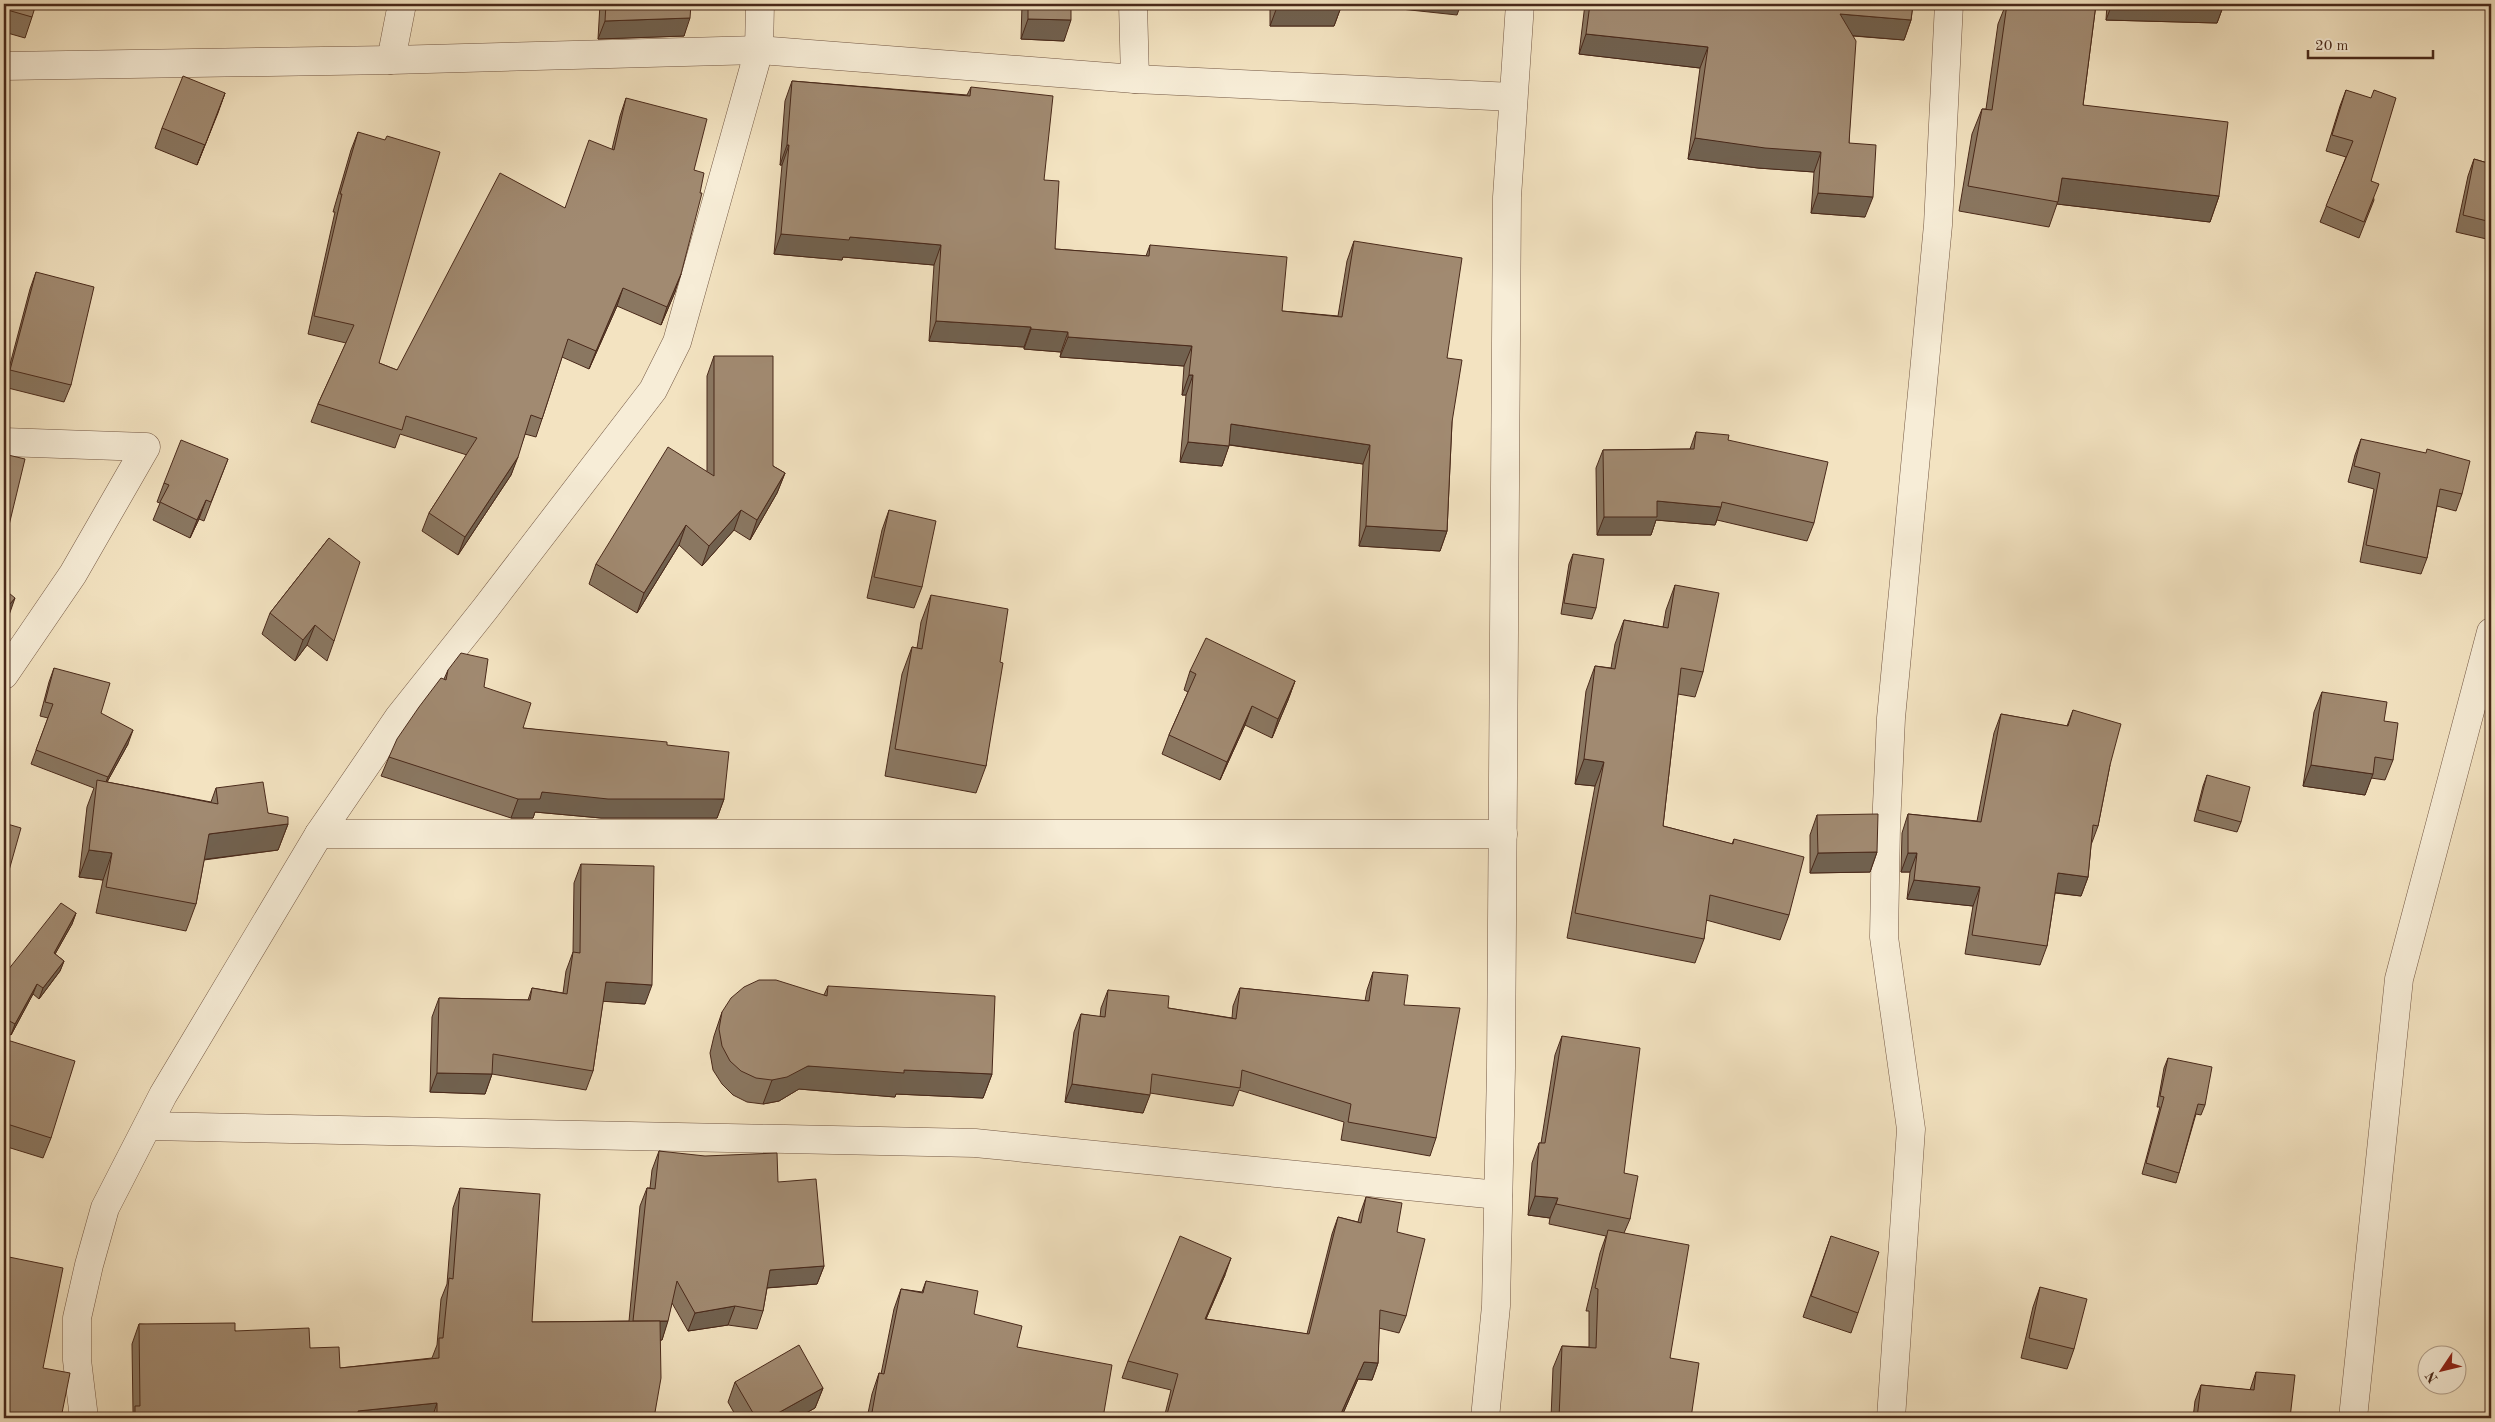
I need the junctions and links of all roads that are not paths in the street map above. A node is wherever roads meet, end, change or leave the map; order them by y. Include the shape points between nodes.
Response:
1 (402, 4) edge
2 (760, 4) edge
3 (1133, 4) edge
4 (1520, 4) edge
5 (1949, 4) edge
6 (759, 50) junction
7 (391, 60) junction
8 (4, 66) edge
9 (1135, 79) junction
10 (1513, 97) junction
11 (4, 442) edge
12 (2491, 632) edge
13 (4, 675) edge
14 (2483, 695) edge
15 (319, 834) junction
16 (1503, 834) junction
17 (148, 1126) junction
18 (1498, 1195) junction
19 (84, 1418) edge
20 (1485, 1418) edge
21 (1891, 1418) edge
22 (2352, 1418) edge

1 - 7 street
2 - 6 street
3 - 9 street
4 - 10 street
5 - 21 street via 1938,225 1891,718 1886,828 1884,937 1911,1129
6 - 7 street
6 - 9 street
6 - 15 street via 677,342 653,390 399,717
7 - 8 street
9 - 10 street
10 - 16 street via 1508,197
11 - 13 street via 146,447 73,574
12 - 14 street
14 - 22 street via 2399,979
15 - 16 street
15 - 17 street
16 - 18 street
17 - 18 street via 975,1143
17 - 19 street via 105,1208 79,1309 77,1360
18 - 20 street via 1496,1306

